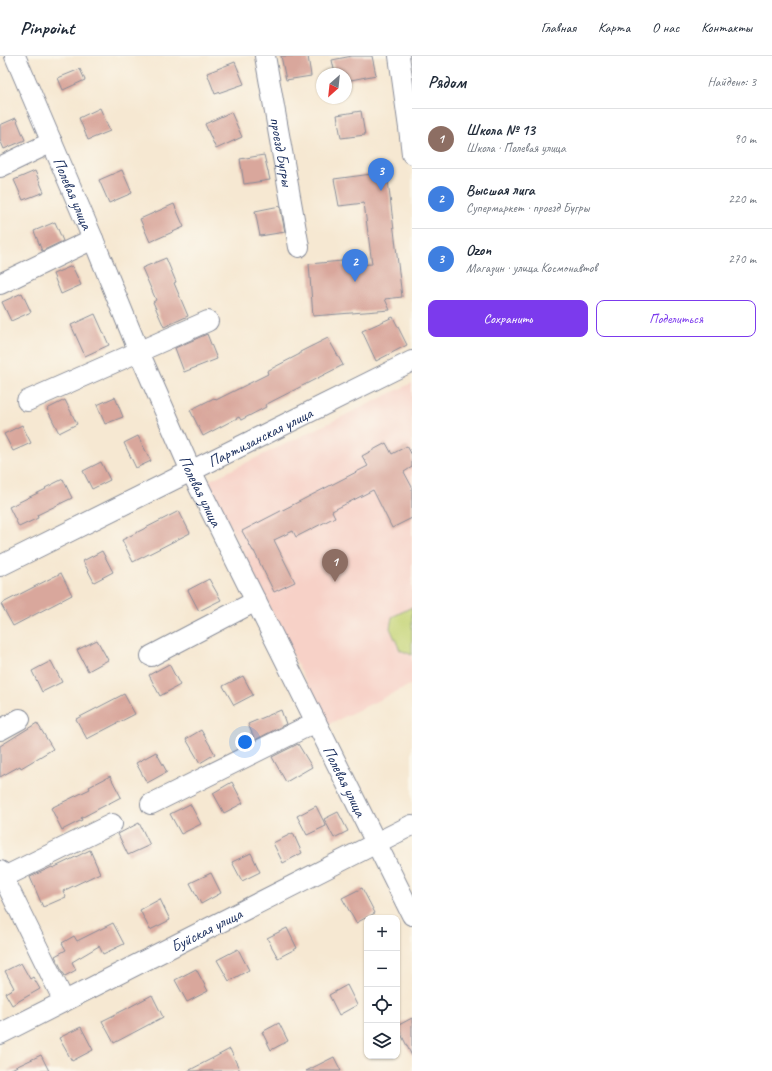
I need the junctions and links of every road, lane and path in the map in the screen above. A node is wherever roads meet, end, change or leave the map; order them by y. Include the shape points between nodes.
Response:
1 (15, 56) edge
2 (265, 56) edge
3 (399, 56) edge
4 (411, 128) edge
5 (52, 142) junction
6 (412, 154) edge
7 (0, 167) edge
8 (93, 239) junction
9 (299, 247) dead end
10 (0, 284) edge
11 (208, 321) dead end
12 (139, 352) junction
13 (412, 361) edge
14 (27, 401) dead end
15 (191, 471) junction
16 (0, 566) edge
17 (256, 601) junction
18 (151, 656) dead end
19 (20, 720) dead end
20 (316, 722) junction
21 (0, 730) edge
22 (151, 804) dead end
23 (112, 824) dead end
24 (412, 825) edge
25 (377, 842) junction
26 (1, 876) edge
27 (412, 915) edge
28 (64, 1001) junction
29 (0, 1034) edge

1 - 5 street, Полевая улица
2 - 9 street, проезд Бугры
3 - 4 street
4 - 6 street
5 - 7 street
5 - 8 street, Полевая улица
8 - 10 street
8 - 12 street, Полевая улица
11 - 12 street
12 - 14 street
12 - 15 street, Полевая улица
13 - 15 street, Партизанская улица
15 - 16 street, Партизанская улица
15 - 17 street, Полевая улица
17 - 18 street
17 - 20 street, Полевая улица
19 - 21 street
20 - 22 street
20 - 25 street, Полевая улица
23 - 26 street
24 - 25 street, Буйская улица
25 - 27 street, Полевая улица
25 - 28 street, Буйская улица
26 - 28 street
28 - 29 street, Буйская улица

